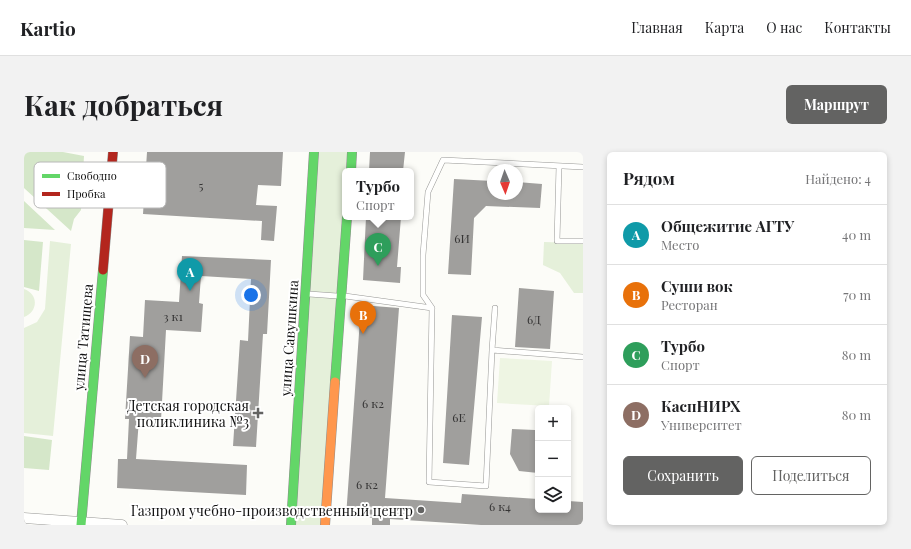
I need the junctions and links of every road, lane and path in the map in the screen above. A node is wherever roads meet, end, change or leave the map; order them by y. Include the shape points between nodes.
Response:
1 (113, 152) edge
2 (314, 152) edge
3 (352, 152) edge
4 (112, 162) edge
5 (559, 166) junction
6 (583, 167) edge
7 (351, 168) edge
8 (108, 208) edge
9 (347, 220) edge
10 (583, 241) edge
11 (306, 294) junction
12 (342, 296) junction
13 (432, 308) junction
14 (495, 308) dead end
15 (492, 350) junction
16 (583, 357) edge
17 (24, 518) edge
18 (81, 524) edge
19 (122, 525) edge
20 (291, 525) edge
21 (325, 525) edge

1 - 4 main road, улица Татищева
2 - 11 main road, улица Савушкина
3 - 7 main road
5 - 6 lane
5 - 10 lane via 557,241
5 - 13 lane via 443,160 428,192 423,255 423,295
8 - 18 main road, улица Татищева
9 - 12 main road
11 - 12 lane
11 - 20 main road, улица Савушкина
12 - 13 lane
12 - 21 main road
13 - 15 lane via 429,482 486,486
14 - 15 lane
15 - 16 lane
17 - 18 street
18 - 19 street

